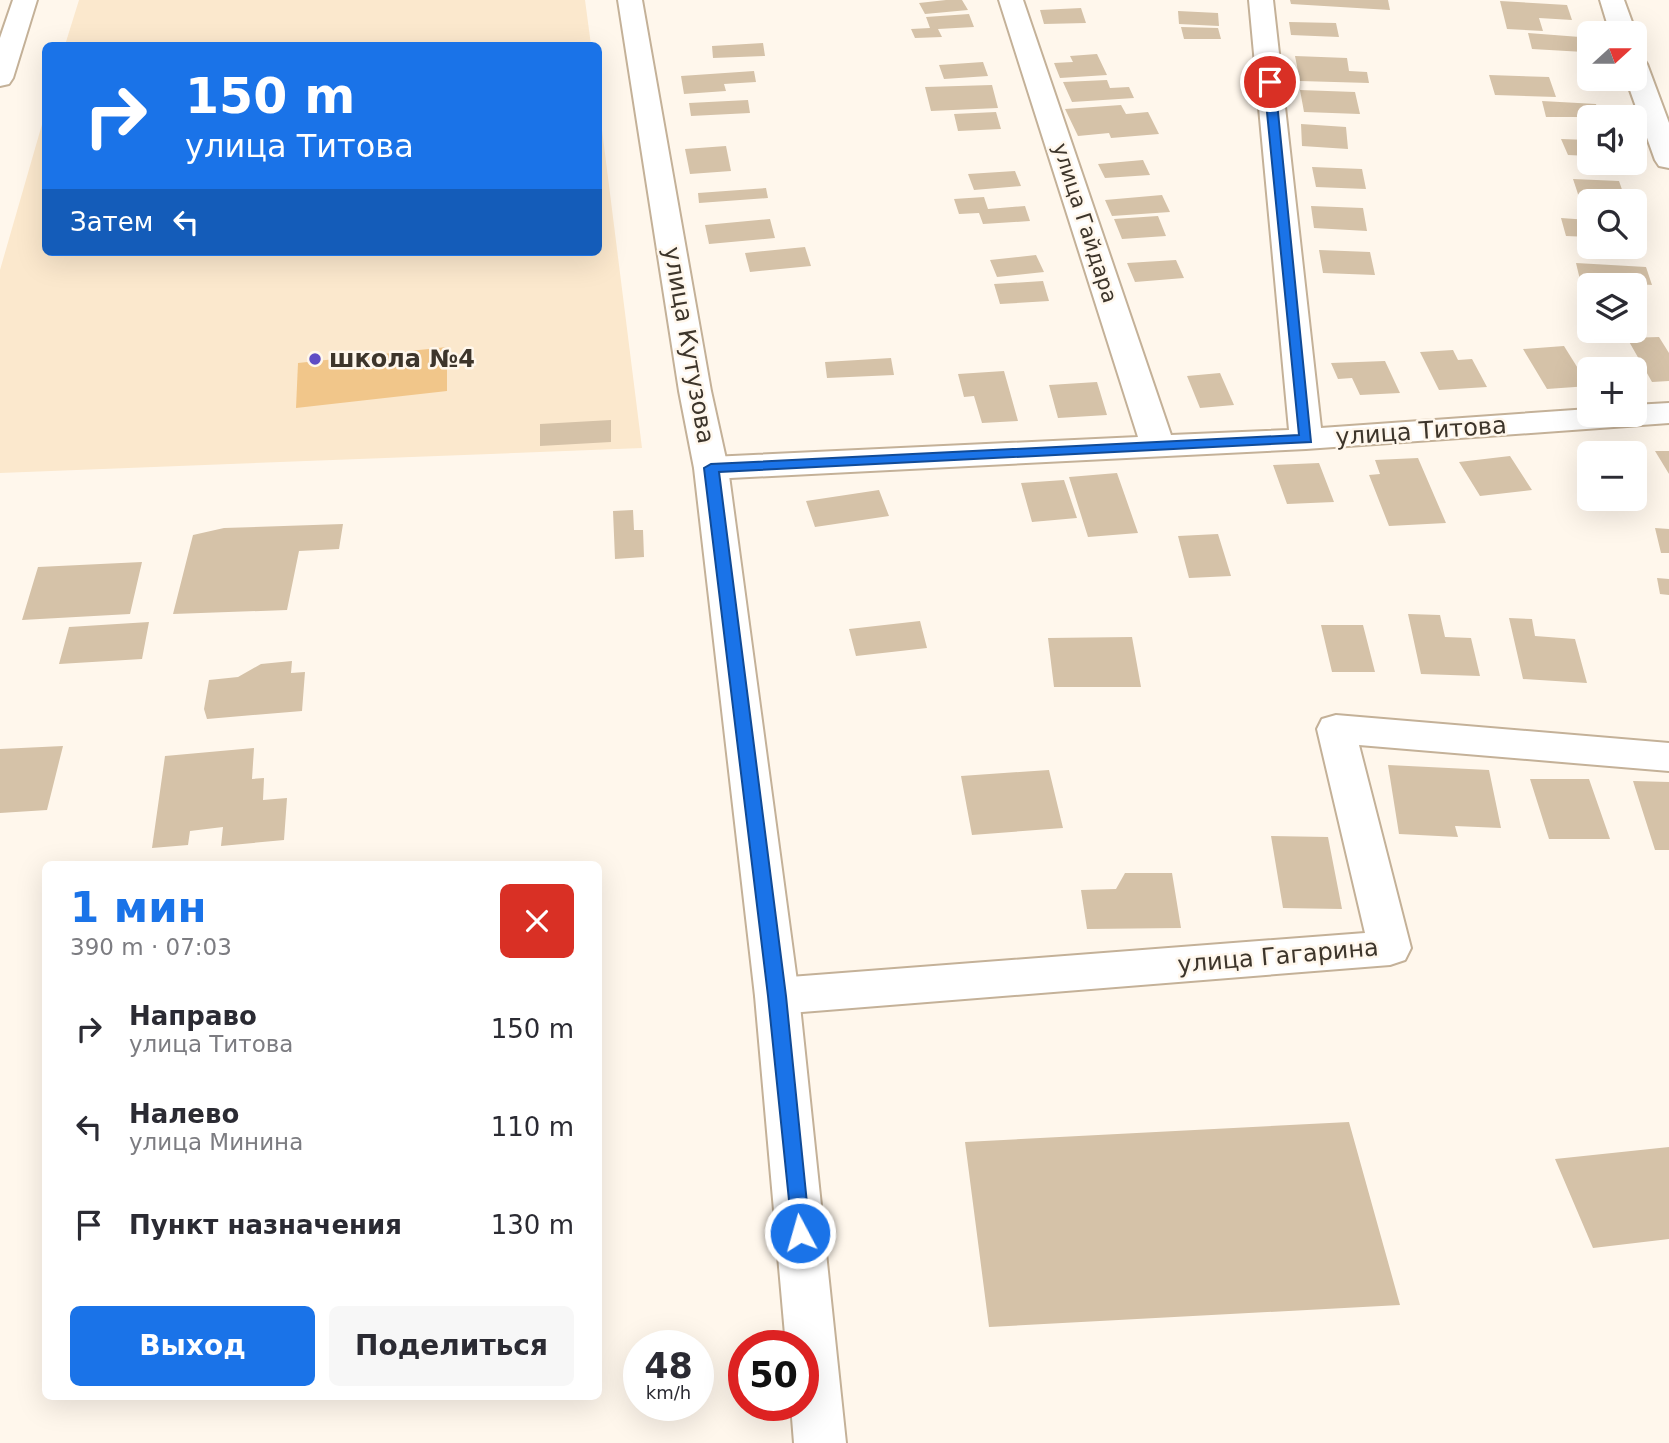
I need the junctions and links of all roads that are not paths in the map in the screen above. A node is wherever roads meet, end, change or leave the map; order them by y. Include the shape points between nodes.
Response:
1 (25, 0) edge
2 (631, 0) edge
3 (1012, 0) edge
4 (1261, 0) edge
5 (1612, 0) edge
6 (1619, 21) edge
7 (0, 78) edge
8 (1644, 91) edge
9 (1669, 160) edge
10 (1669, 413) edge
11 (1306, 439) junction
12 (1158, 446) junction
13 (711, 468) junction
14 (1669, 757) edge
15 (777, 996) junction
16 (820, 1443) edge

1 - 7 street
2 - 13 street, улица Кутузова
3 - 12 street, улица Гайдара
4 - 11 street
5 - 6 street
8 - 9 street
10 - 11 street, улица Титова
11 - 12 street, улица Титова
12 - 13 street, улица Титова
13 - 15 street, улица Кутузова
14 - 15 street, улица Гагарина via 1336,729 1390,948
15 - 16 street, улица Кутузова

